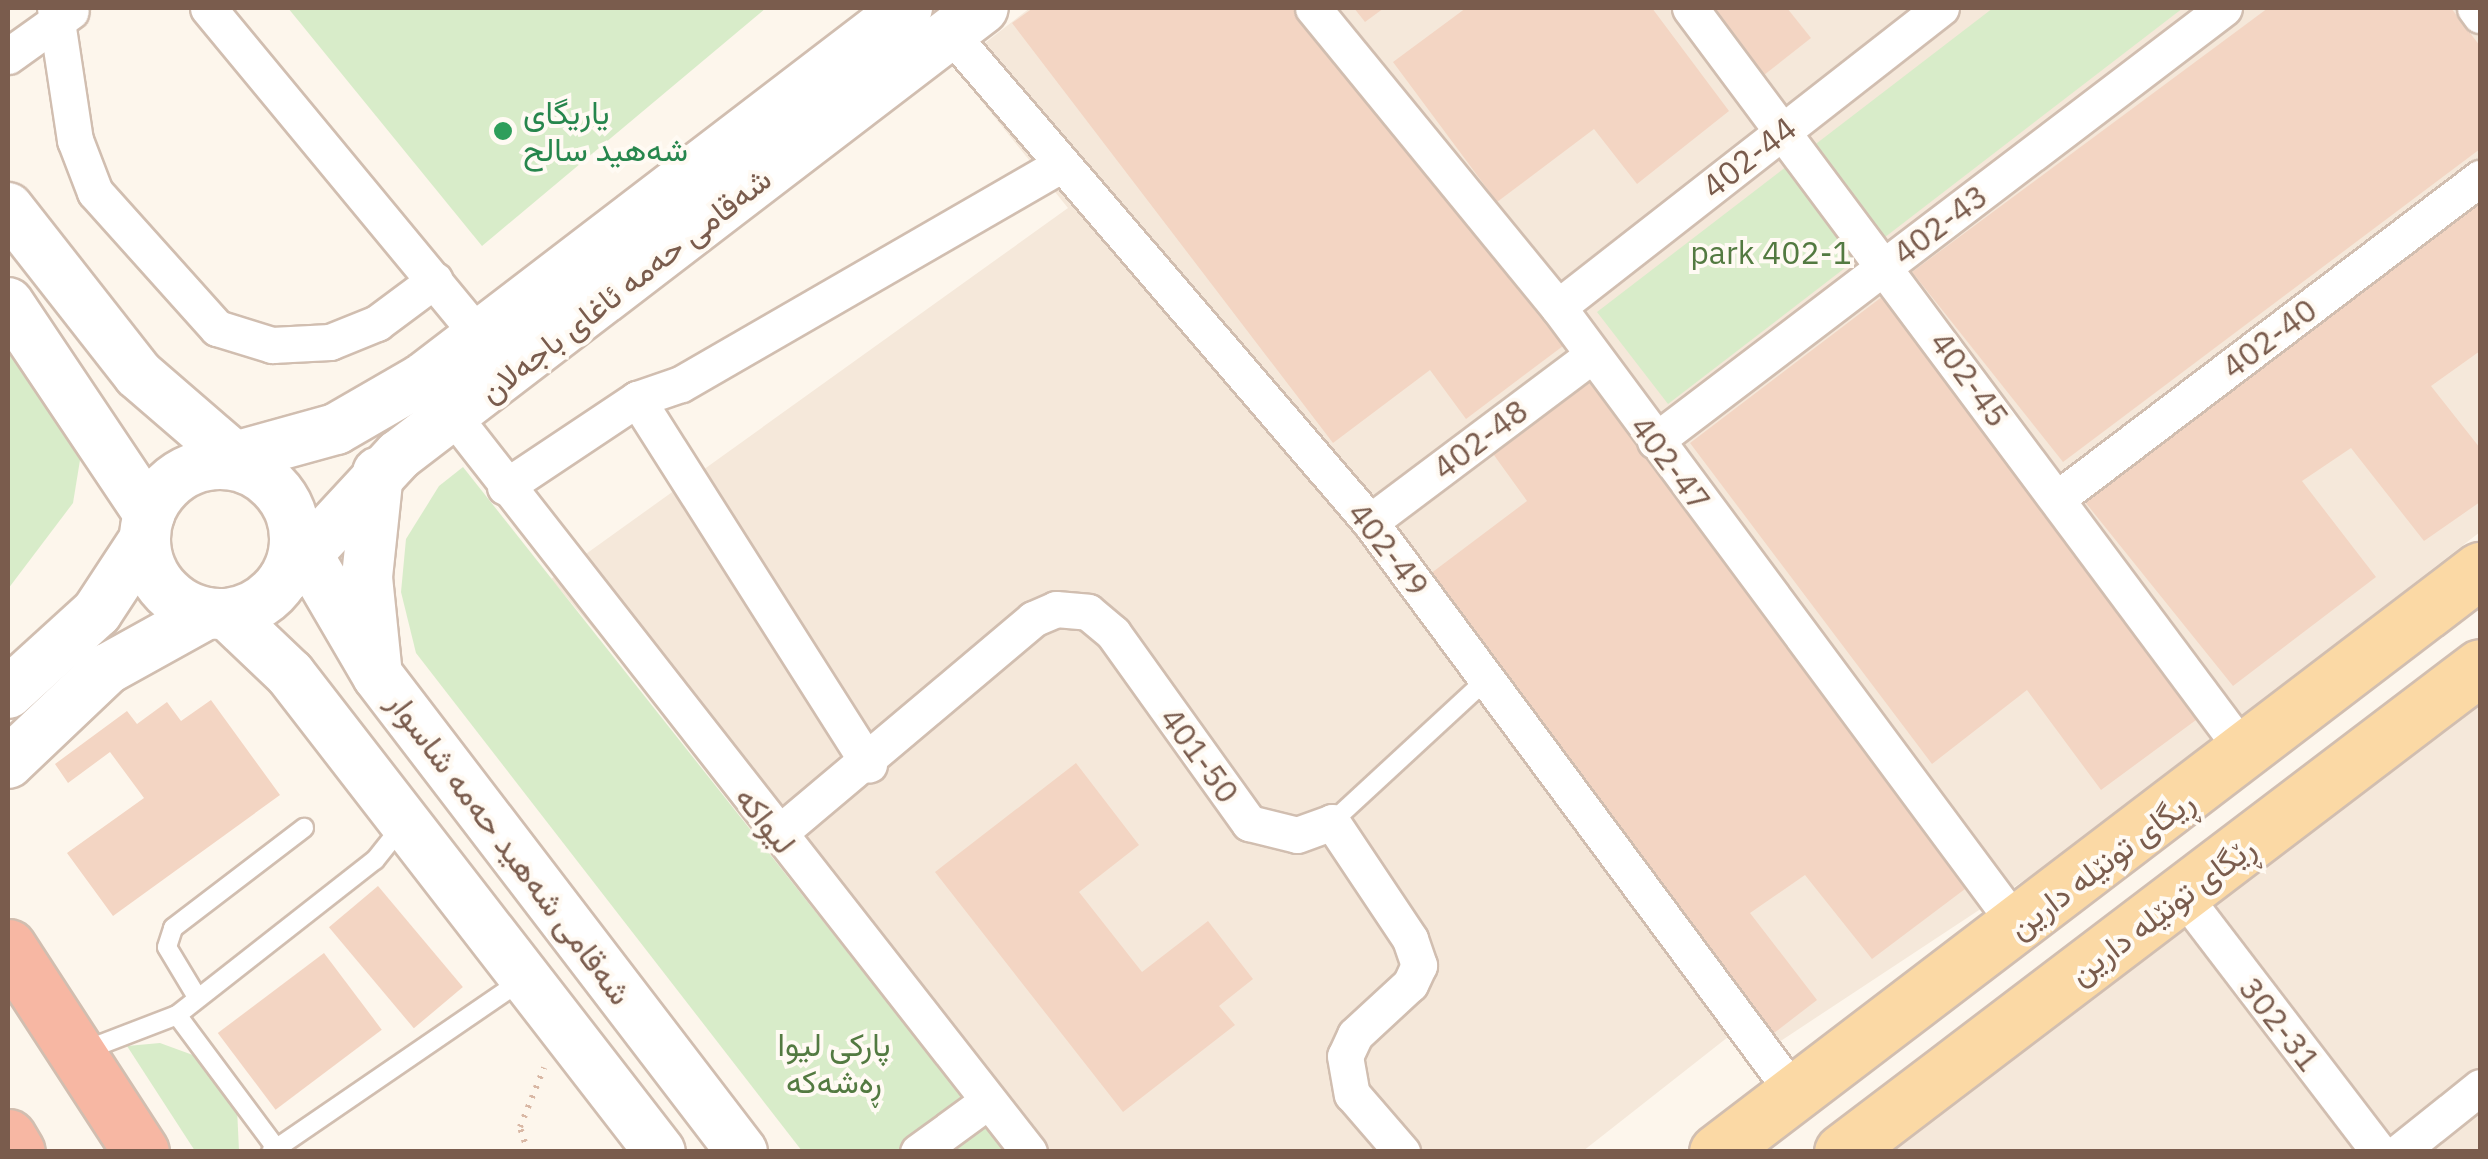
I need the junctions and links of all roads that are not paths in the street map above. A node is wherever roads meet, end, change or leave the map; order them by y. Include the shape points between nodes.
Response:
1 (208, 8) edge
2 (907, 8) edge
3 (1313, 8) edge
4 (1690, 8) edge
5 (1942, 8) edge
6 (2224, 8) edge
7 (2474, 8) edge
8 (62, 13) edge
9 (2480, 15) edge
10 (967, 20) edge
11 (8, 56) edge
12 (794, 125) junction
13 (1784, 128) junction
14 (1059, 166) junction
15 (2480, 178) edge
16 (8, 208) edge
17 (1886, 265) junction
18 (435, 280) junction
19 (8, 303) edge
20 (1558, 307) junction
21 (482, 339) junction
22 (1590, 357) junction
23 (637, 400) junction
24 (454, 417) junction
25 (1655, 441) junction
26 (230, 462) junction
27 (378, 473) junction
28 (505, 487) junction
29 (2058, 498) junction
30 (1370, 522) junction
31 (147, 527) junction
32 (295, 556) junction
33 (2480, 570) edge
34 (218, 613) junction
35 (2480, 666) edge
36 (378, 676) junction
37 (1488, 678) junction
38 (8, 692) edge
39 (2246, 754) junction
40 (8, 763) edge
41 (869, 765) junction
42 (405, 821) junction
43 (1332, 822) junction
44 (304, 828) dead end
45 (778, 834) junction
46 (2182, 894) junction
47 (2018, 927) junction
48 (8, 948) edge
49 (526, 979) junction
50 (197, 997) junction
51 (176, 1014) junction
52 (76, 1052) junction
53 (2480, 1087) edge
54 (1794, 1092) junction
55 (988, 1101) junction
56 (8, 1137) edge
57 (274, 1150) edge
58 (17, 1152) edge
59 (142, 1152) edge
60 (660, 1152) edge
61 (742, 1152) edge
62 (918, 1152) edge
63 (1030, 1152) edge
64 (1402, 1152) edge
65 (1716, 1152) edge
66 (1842, 1152) edge
67 (2379, 1152) edge
68 (2399, 1152) edge

1 - 18 street
2 - 12 main road, شەقامی حەمە ئاغای باجەلان
3 - 20 street, 402-47
4 - 13 street, 402-45
5 - 13 street, 402-44
6 - 17 street, 402-43
7 - 9 street
8 - 11 street
8 - 18 street via 76,140 95,192 217,328 272,345 330,342 377,323
10 - 12 main road, شەقامی حەمە ئاغای باجەلان
10 - 14 street, 402-49
12 - 21 main road, شەقامی حەمە ئاغای باجەلان
12 - 24 main road, شەقامی حەمە ئاغای باجەلان
13 - 17 street, 402-45
13 - 20 street, 402-44
14 - 23 street via 681,384
14 - 30 street, 402-49
15 - 29 street, 402-40
16 - 26 main road via 138,374
17 - 25 street, 402-43
17 - 29 street, 402-45
18 - 21 street
19 - 31 main road
20 - 22 street, 402-47
21 - 26 main road, شەقامی حەمە ئاغای باجەلان via 336,429
22 - 25 street, 402-47
22 - 30 street, 402-48
23 - 28 street
23 - 41 street
24 - 27 main road, شەقامی حەمە ئاغای باجەلان
24 - 28 street, لیواکە
25 - 47 street, 402-47
26 - 31 main road via 172,480
26 - 32 main road via 281,494
27 - 32 main road, شەقامی حەمە ئاغای باجەلان
27 - 36 main road via 366,577
28 - 45 street, لیواکە
29 - 39 street, 402-45
30 - 37 street, 402-49
31 - 34 main road via 163,588
31 - 38 main road via 97,612
32 - 34 main road
32 - 36 main road, شەقامی شەهید حەمە شاسوار
33 - 39 main road, ڕیگای تونێلە دارین
34 - 40 main road via 107,669
34 - 42 main road, شەقامی شەهید حەمە شاسوار via 290,674
35 - 46 main road, ڕێگای تونێلە دارین
36 - 61 main road, شەقامی شەهید حەمە شاسوار
37 - 43 lane
37 - 54 street, 402-49
39 - 47 main road, ڕیگای تونێلە دارین
41 - 43 street, 401-50 via 1033,619 1088,612 1113,632 1249,823 1296,835
41 - 45 street, 401-50
42 - 49 main road, شەقامی شەهید حەمە شاسوار
42 - 50 lane via 375,860
43 - 64 street via 1416,951 1410,984 1355,1035 1345,1056 1352,1094
44 - 50 lane via 173,928 166,948
45 - 55 street, لیواکە
46 - 66 main road, ڕێگای تونێلە دارین
46 - 67 street, 302-31
47 - 54 main road, ڕیگای تونێلە دارین
48 - 52 highway
49 - 57 lane via 495,991
49 - 60 main road, شەقامی شەهید حەمە شاسوار
50 - 51 lane
51 - 52 lane
51 - 57 lane
52 - 59 highway
53 - 68 street
54 - 65 main road, ڕیگای تونێلە دارین
55 - 62 street
55 - 63 street, لیواکە
56 - 58 highway

